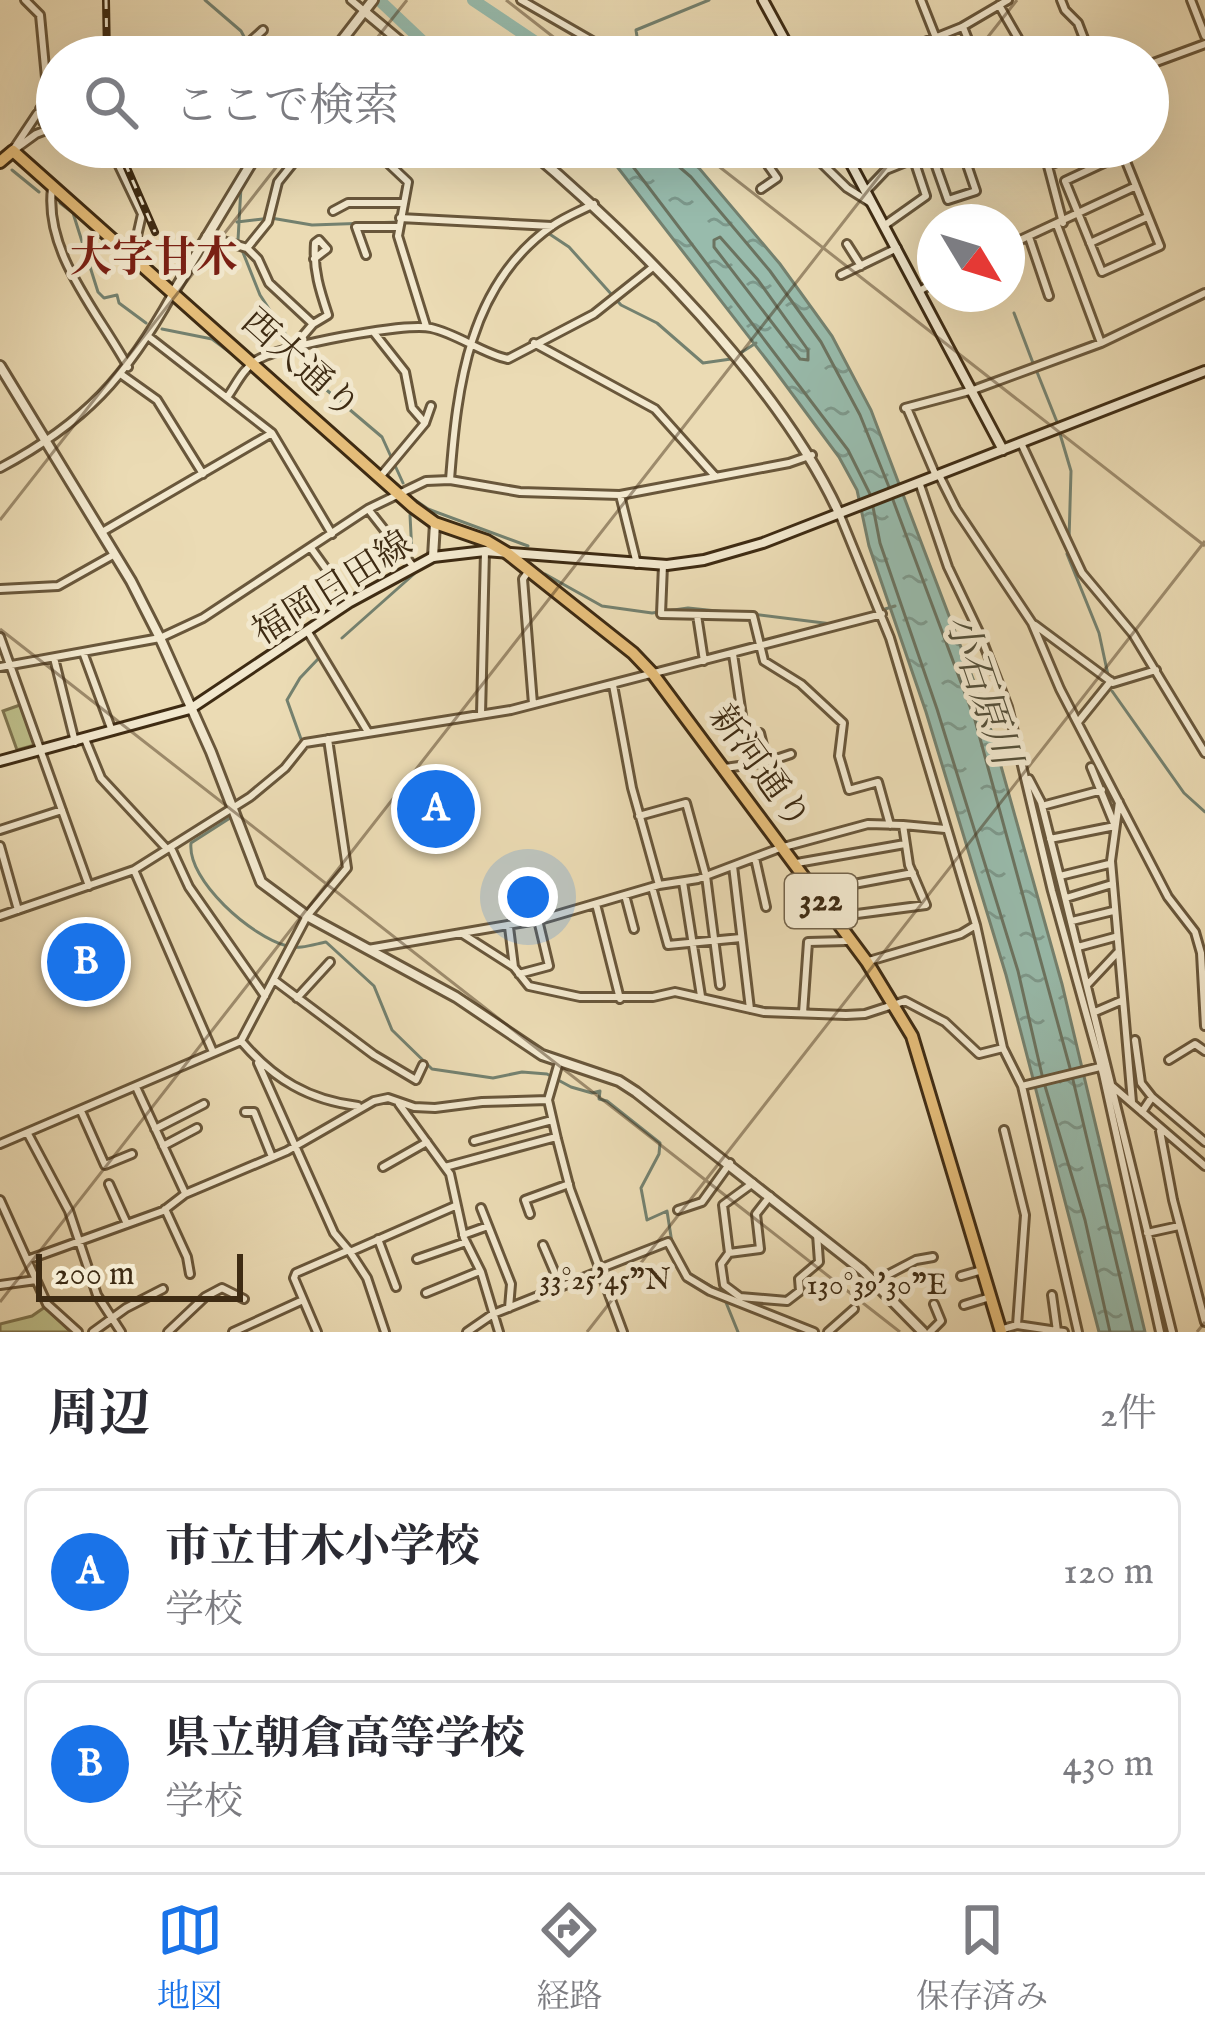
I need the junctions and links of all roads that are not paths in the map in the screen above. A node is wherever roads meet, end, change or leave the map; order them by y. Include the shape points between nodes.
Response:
1 (25, 0) edge
2 (351, 0) edge
3 (373, 0) edge
4 (521, 0) edge
5 (764, 0) edge
6 (921, 0) edge
7 (1008, 0) edge
8 (1061, 0) edge
9 (1191, 0) edge
10 (999, 5) junction
11 (364, 11) junction
12 (962, 27) junction
13 (263, 30) dead end
14 (43, 36) edge
15 (256, 36) edge
16 (346, 36) edge
17 (394, 36) edge
18 (584, 36) edge
19 (783, 36) edge
20 (935, 36) edge
21 (941, 36) edge
22 (966, 36) edge
23 (1017, 36) edge
24 (1083, 36) edge
25 (1205, 40) edge
26 (1169, 55) edge
27 (36, 118) edge
28 (36, 134) edge
29 (13, 151) junction
30 (0, 162) edge
31 (120, 168) edge
32 (248, 168) edge
33 (289, 168) edge
34 (394, 168) edge
35 (551, 168) edge
36 (770, 168) edge
37 (827, 168) edge
38 (853, 168) edge
39 (892, 168) edge
40 (917, 168) edge
41 (937, 168) edge
42 (968, 168) edge
43 (1047, 168) edge
44 (1094, 168) edge
45 (1128, 168) edge
46 (52, 185) junction
47 (1134, 187) junction
48 (761, 190) dead end
49 (866, 191) junction
50 (404, 203) junction
51 (594, 204) junction
52 (873, 204) junction
53 (333, 211) dead end
54 (1077, 214) junction
55 (1147, 217) junction
56 (398, 222) junction
57 (1060, 224) junction
58 (885, 225) junction
59 (552, 226) junction
60 (206, 236) junction
61 (1029, 237) junction
62 (1025, 239) edge
63 (1089, 243) junction
64 (847, 244) dead end
65 (247, 248) junction
66 (897, 248) junction
67 (366, 255) dead end
68 (134, 258) junction
69 (314, 259) dead end
70 (861, 266) junction
71 (653, 267) junction
72 (841, 275) dead end
73 (917, 283) edge
74 (1205, 292) edge
75 (173, 293) junction
76 (1049, 296) dead end
77 (932, 312) edge
78 (313, 324) junction
79 (426, 326) junction
80 (375, 334) junction
81 (149, 337) junction
82 (472, 341) junction
83 (534, 343) junction
84 (1101, 343) junction
85 (293, 345) junction
86 (253, 363) junction
87 (0, 366) edge
88 (128, 367) junction
89 (1205, 371) edge
90 (122, 376) junction
91 (973, 390) junction
92 (228, 396) junction
93 (431, 406) dead end
94 (425, 423) junction
95 (272, 433) junction
96 (46, 441) junction
97 (1021, 443) junction
98 (1003, 450) junction
99 (810, 456) junction
100 (0, 468) edge
101 (203, 474) junction
102 (938, 475) junction
103 (715, 476) junction
104 (380, 477) junction
105 (450, 480) junction
106 (916, 483) junction
107 (396, 492) junction
108 (620, 495) junction
109 (368, 508) junction
110 (843, 512) junction
111 (435, 523) junction
112 (102, 532) junction
113 (332, 534) junction
114 (311, 548) junction
115 (485, 551) junction
116 (508, 553) junction
117 (115, 554) junction
118 (433, 556) junction
119 (637, 564) junction
120 (412, 565) junction
121 (663, 565) junction
122 (529, 570) junction
123 (0, 589) edge
124 (350, 602) junction
125 (882, 614) junction
126 (697, 615) junction
127 (1032, 623) junction
128 (308, 632) junction
129 (0, 637) edge
130 (160, 638) junction
131 (760, 646) junction
132 (83, 652) junction
133 (733, 654) junction
134 (54, 657) junction
135 (704, 661) junction
136 (4, 666) edge
137 (1156, 670) junction
138 (653, 674) junction
139 (1111, 681) junction
140 (613, 685) junction
141 (533, 704) junction
142 (190, 709) junction
143 (482, 714) junction
144 (1078, 722) junction
145 (112, 731) junction
146 (368, 732) junction
147 (328, 739) junction
148 (80, 740) junction
149 (40, 751) junction
150 (1205, 753) edge
151 (791, 754) dead end
152 (0, 761) edge
153 (766, 762) junction
154 (1022, 767) junction
155 (1091, 767) dead end
156 (722, 768) junction
157 (1102, 790) junction
158 (1119, 800) junction
159 (1042, 806) junction
160 (233, 807) junction
161 (62, 810) junction
162 (639, 816) junction
163 (890, 825) junction
164 (903, 826) junction
165 (1115, 826) junction
166 (945, 829) junction
167 (0, 830) edge
168 (1050, 839) junction
169 (905, 844) junction
170 (0, 846) edge
171 (169, 848) junction
172 (780, 848) junction
173 (755, 857) junction
174 (793, 864) junction
175 (1111, 864) junction
176 (733, 866) junction
177 (134, 870) junction
178 (913, 873) junction
179 (706, 876) junction
180 (1060, 876) junction
181 (683, 882) junction
182 (1112, 884) junction
183 (89, 886) junction
184 (655, 886) junction
185 (814, 892) junction
186 (625, 895) junction
187 (1066, 898) junction
188 (596, 904) junction
189 (766, 907) dead end
190 (18, 910) junction
191 (1114, 911) junction
192 (0, 916) edge
193 (307, 916) junction
194 (834, 917) junction
195 (538, 920) junction
196 (1072, 921) junction
197 (976, 926) junction
198 (509, 927) junction
199 (634, 929) dead end
200 (461, 933) junction
201 (1115, 937) junction
202 (741, 938) junction
203 (851, 940) junction
204 (713, 941) junction
205 (693, 943) junction
206 (1078, 947) junction
207 (368, 949) junction
208 (1117, 953) junction
209 (330, 962) dead end
210 (866, 962) junction
211 (1203, 962) edge
212 (516, 971) junction
213 (274, 980) junction
214 (1088, 984) junction
215 (720, 986) dead end
216 (265, 996) junction
217 (701, 996) junction
218 (297, 998) junction
219 (620, 999) junction
220 (1123, 1000) junction
221 (893, 1002) junction
222 (750, 1009) junction
223 (803, 1012) junction
224 (1095, 1012) junction
225 (1205, 1026) edge
226 (1135, 1040) dead end
227 (241, 1041) junction
228 (1003, 1048) junction
229 (1205, 1051) edge
230 (213, 1052) junction
231 (1168, 1060) dead end
232 (560, 1062) junction
233 (258, 1064) junction
234 (424, 1065) dead end
235 (1101, 1070) junction
236 (1022, 1086) junction
237 (1113, 1087) junction
238 (136, 1088) junction
239 (1152, 1097) junction
240 (548, 1100) junction
241 (398, 1102) junction
242 (1132, 1102) junction
243 (204, 1104) dead end
244 (361, 1106) junction
245 (81, 1111) junction
246 (245, 1112) dead end
247 (1142, 1112) junction
248 (552, 1120) junction
249 (197, 1128) dead end
250 (155, 1129) junction
251 (1004, 1130) dead end
252 (1160, 1131) junction
253 (28, 1134) junction
254 (556, 1137) junction
255 (474, 1141) dead end
256 (427, 1142) junction
257 (1205, 1142) edge
258 (0, 1144) edge
259 (293, 1145) junction
260 (163, 1146) junction
261 (132, 1154) dead end
262 (272, 1157) junction
263 (730, 1163) junction
264 (1205, 1166) edge
265 (383, 1167) dead end
266 (445, 1167) junction
267 (754, 1183) junction
268 (109, 1184) dead end
269 (569, 1184) junction
270 (185, 1194) junction
271 (770, 1196) junction
272 (0, 1200) edge
273 (702, 1202) junction
274 (455, 1205) junction
275 (481, 1208) dead end
276 (165, 1209) junction
277 (678, 1210) dead end
278 (709, 1210) dead end
279 (530, 1214) dead end
280 (127, 1224) junction
281 (488, 1226) junction
282 (1180, 1226) junction
283 (1147, 1233) junction
284 (817, 1234) junction
285 (464, 1238) junction
286 (378, 1239) junction
287 (79, 1240) junction
288 (543, 1245) dead end
289 (349, 1251) junction
290 (730, 1253) junction
291 (933, 1257) dead end
292 (417, 1259) dead end
293 (27, 1260) junction
294 (480, 1270) junction
295 (599, 1270) junction
296 (982, 1270) junction
297 (190, 1274) dead end
298 (961, 1276) dead end
299 (36, 1280) junction
300 (874, 1282) junction
301 (0, 1286) edge
302 (396, 1287) dead end
303 (561, 1287) junction
304 (163, 1289) dead end
305 (426, 1293) dead end
306 (1052, 1295) dead end
307 (990, 1297) junction
308 (244, 1299) dead end
309 (303, 1300) junction
310 (934, 1304) dead end
311 (964, 1305) dead end
312 (509, 1308) junction
313 (854, 1310) dead end
314 (493, 1314) junction
315 (111, 1318) junction
316 (254, 1322) junction
317 (1205, 1322) edge
318 (1017, 1324) junction
319 (1000, 1331) edge
320 (1054, 1331) edge
321 (78, 1332) edge
322 (93, 1332) edge
323 (121, 1332) edge
324 (168, 1332) edge
325 (233, 1332) edge
326 (258, 1332) edge
327 (316, 1332) edge
328 (385, 1332) edge
329 (466, 1332) edge
330 (499, 1332) edge
331 (623, 1332) edge
332 (814, 1332) edge
333 (828, 1332) edge
334 (927, 1332) edge
335 (1078, 1332) edge
336 (1160, 1332) edge
337 (1172, 1332) edge

1 - 14 street via 40,15
2 - 11 street
3 - 11 street
4 - 18 street
5 - 19 street
6 - 20 street
7 - 10 street
8 - 24 street
9 - 25 street
10 - 12 street
10 - 23 street
11 - 16 street
11 - 17 street
12 - 21 street
12 - 22 street
13 - 15 street
25 - 26 street
27 - 29 street
28 - 29 street
29 - 30 highway
29 - 46 highway, 西大通り / 322
31 - 68 street via 142,214
32 - 60 street
33 - 65 street via 268,222
34 - 50 street via 409,182
35 - 51 street
36 - 48 street via 777,178
37 - 52 street
38 - 49 street
39 - 49 street
40 - 58 street via 926,196
41 - 42 street via 948,200 976,190
43 - 57 street
44 - 54 street via 1065,182
45 - 47 street
46 - 68 highway, 西大通り / 322
46 - 88 street via 55,236
47 - 54 street
47 - 55 street
49 - 52 street
50 - 53 street via 348,203
50 - 56 street
51 - 59 street
51 - 71 street
52 - 58 street
54 - 57 street
54 - 63 street
55 - 63 street
55 - 63 street via 1160,246 1102,272
56 - 59 street
56 - 67 street via 356,227
56 - 79 street
57 - 61 street
57 - 84 street
58 - 66 street
59 - 82 street via 491,290
60 - 65 street
60 - 75 street
61 - 62 street
61 - 76 street
64 - 70 street
65 - 78 street via 269,284
66 - 70 street
66 - 73 street
68 - 75 highway, 西大通り / 322
69 - 78 street via 328,315
70 - 72 street
71 - 83 street via 594,314
71 - 99 street
74 - 84 street
75 - 81 street
75 - 86 highway, 西大通り / 322
77 - 91 street
78 - 85 street
79 - 80 street
79 - 82 street
80 - 85 street
80 - 94 street via 405,372 412,408
81 - 88 street
81 - 92 street
82 - 83 street via 508,359
82 - 105 street via 455,409
83 - 103 street via 655,409
84 - 91 street
85 - 86 street
86 - 92 street
86 - 104 highway, 西大通り / 322
87 - 96 street
88 - 90 street
89 - 97 street
90 - 96 street
90 - 101 street via 157,400
91 - 98 street
91 - 102 street via 906,408
92 - 95 street
93 - 94 street
94 - 104 street
95 - 101 street
95 - 113 street
96 - 100 street
96 - 112 street
97 - 98 street
97 - 137 street via 1089,585
98 - 102 street
99 - 103 street
99 - 110 street
101 - 112 street
102 - 106 street
102 - 127 street
103 - 108 street
104 - 107 highway, 西大通り / 322
105 - 107 street
105 - 108 street
106 - 110 street, 福岡日田線
106 - 154 street via 1007,707
107 - 109 street
107 - 111 highway, 西大通り / 322
108 - 119 street
109 - 113 street
109 - 120 street
110 - 121 street, 福岡日田線 via 737,552
110 - 125 street
111 - 116 highway, 西大通り / 322
111 - 118 street
112 - 117 street
113 - 114 street
114 - 124 street
114 - 130 street
115 - 116 street, 福岡日田線
115 - 118 street, 福岡日田線
115 - 143 street
116 - 119 street, 福岡日田線
116 - 122 highway, 新河通り / 322
117 - 123 street via 58,586
117 - 130 street
118 - 120 street, 福岡日田線
119 - 121 street, 福岡日田線
120 - 124 street, 福岡日田線
121 - 126 street via 661,610
122 - 138 highway, 新河通り / 322
122 - 141 street via 523,579
124 - 128 street, 福岡日田線
125 - 131 street
125 - 166 street
126 - 131 street via 753,616
126 - 135 street
127 - 139 street
127 - 144 street
128 - 142 street, 福岡日田線
128 - 146 street
129 - 136 street
130 - 132 street
130 - 142 street
131 - 133 street
131 - 163 street via 764,662 843,723 839,756 849,790 878,782
132 - 134 street
132 - 145 street
133 - 135 street
133 - 153 street via 745,736 760,733
134 - 136 street
134 - 148 street
135 - 138 street
136 - 149 street
137 - 139 street
137 - 150 street
138 - 140 street
138 - 156 highway, 新河通り / 322
139 - 144 street
140 - 141 street
140 - 162 street
141 - 143 street
142 - 145 street, 福岡日田線
142 - 160 street
143 - 146 street
144 - 158 street
145 - 148 street, 福岡日田線
146 - 147 street
147 - 160 street via 298,748 285,768
147 - 193 street via 347,868
148 - 149 street, 福岡日田線
148 - 171 street via 101,778
149 - 152 street, 福岡日田線
149 - 161 street
151 - 153 street
153 - 156 street
154 - 159 street
154 - 235 street
155 - 157 street
156 - 172 highway, 新河通り / 322
157 - 159 street
157 - 165 street
158 - 165 street
158 - 211 street via 1195,932
159 - 168 street
160 - 171 street
160 - 193 street via 260,882
161 - 167 street
161 - 183 street
162 - 179 street via 686,802
162 - 184 street
163 - 164 street
163 - 172 street
164 - 166 street
164 - 169 street
165 - 168 street
165 - 175 street
166 - 197 street
168 - 180 street
169 - 174 street
169 - 178 street
170 - 190 street
171 - 177 street
171 - 216 street
172 - 173 street
172 - 174 highway, 新河通り / 322
173 - 176 street
173 - 189 street
174 - 185 highway, 新河通り / 322
175 - 180 street
175 - 182 street
176 - 179 street
176 - 202 street
177 - 183 street
177 - 230 street
178 - 185 street
178 - 194 street via 926,904
179 - 181 street
179 - 204 street
180 - 187 street
181 - 184 street
181 - 205 street
182 - 187 street
182 - 191 street
183 - 190 street
184 - 186 street
184 - 205 street via 668,945
185 - 194 highway, 新河通り / 322
186 - 188 street
186 - 199 street
187 - 196 street
188 - 195 street
188 - 219 street
190 - 192 street
191 - 196 street
191 - 201 street
193 - 207 street
193 - 213 street
194 - 203 highway, 新河通り / 322
195 - 198 street
195 - 212 street via 549,966
196 - 206 street
197 - 210 street
197 - 228 street
198 - 200 street
198 - 212 street
200 - 207 street
200 - 212 street
201 - 206 street
201 - 208 street
202 - 204 street
202 - 222 street
203 - 210 highway, 新河通り / 322
203 - 223 street via 808,942
204 - 205 street
204 - 215 street
205 - 217 street
206 - 214 street
207 - 232 street
208 - 214 street
208 - 220 street
209 - 218 street
210 - 221 highway, 新河通り / 322
211 - 225 street
212 - 219 street via 529,986
213 - 216 street
213 - 218 street
214 - 224 street
216 - 227 street
217 - 219 street
217 - 222 street
218 - 234 street via 404,1074 416,1080
220 - 224 street
220 - 242 street
221 - 223 street via 865,1014
221 - 228 street via 945,1022 980,1054
221 - 296 highway, 新河通り / 322 via 919,1055
222 - 223 street
224 - 237 street
226 - 239 street via 1141,1083
227 - 230 street
227 - 233 street
228 - 236 street
229 - 231 street via 1195,1044
230 - 238 street
232 - 240 street
232 - 263 street via 619,1081
233 - 244 street via 318,1099
233 - 259 street
235 - 236 street
235 - 237 street
235 - 336 street
236 - 335 street
237 - 242 street
237 - 283 street
238 - 245 street
238 - 250 street
239 - 247 street
239 - 257 street
240 - 241 street via 435,1108
240 - 248 street
241 - 244 street
241 - 256 street
242 - 247 street
243 - 250 street
244 - 259 street
245 - 253 street
245 - 261 street via 105,1165
246 - 262 street via 254,1112
247 - 252 street
248 - 254 street
248 - 255 street
249 - 260 street
250 - 260 street
251 - 318 street via 1025,1215
252 - 264 street
252 - 282 street
253 - 258 street
253 - 287 street
254 - 266 street
254 - 269 street
256 - 265 street
256 - 266 street
259 - 262 street
259 - 289 street
260 - 270 street
262 - 270 street
263 - 267 street
263 - 273 street
266 - 274 street
267 - 271 street
267 - 290 street via 723,1205
268 - 280 street
269 - 279 street via 525,1200
269 - 295 street
270 - 276 street
271 - 284 street
271 - 290 street via 756,1214 760,1249
272 - 293 street
273 - 277 street
273 - 278 street
274 - 285 street
274 - 286 street
275 - 281 street
276 - 280 street
276 - 297 street
280 - 287 street
281 - 285 street
281 - 312 street via 511,1284
282 - 283 street
282 - 317 street
283 - 337 street
284 - 290 street via 819,1262 787,1301 740,1297 724,1285 721,1264
284 - 300 street
285 - 292 street
285 - 294 street
286 - 289 street
286 - 302 street
287 - 293 street
287 - 315 street
288 - 303 street
289 - 309 street via 296,1273
289 - 328 street
291 - 300 street
293 - 299 street
294 - 305 street
294 - 314 street
295 - 303 street
295 - 331 street
295 - 332 street via 668,1242 687,1277
296 - 298 street
296 - 307 highway, 新河通り / 322
299 - 301 street
299 - 321 street via 46,1304
300 - 334 street
303 - 312 street
304 - 315 street
306 - 320 street
307 - 311 street
307 - 319 highway, 新河通り / 322
308 - 324 street via 222,1288
309 - 316 street
309 - 327 street
310 - 334 street via 941,1321
312 - 314 street
313 - 333 street
314 - 329 street
314 - 330 street
315 - 322 street
315 - 323 street
316 - 325 street
316 - 326 street
318 - 319 street
318 - 320 street

